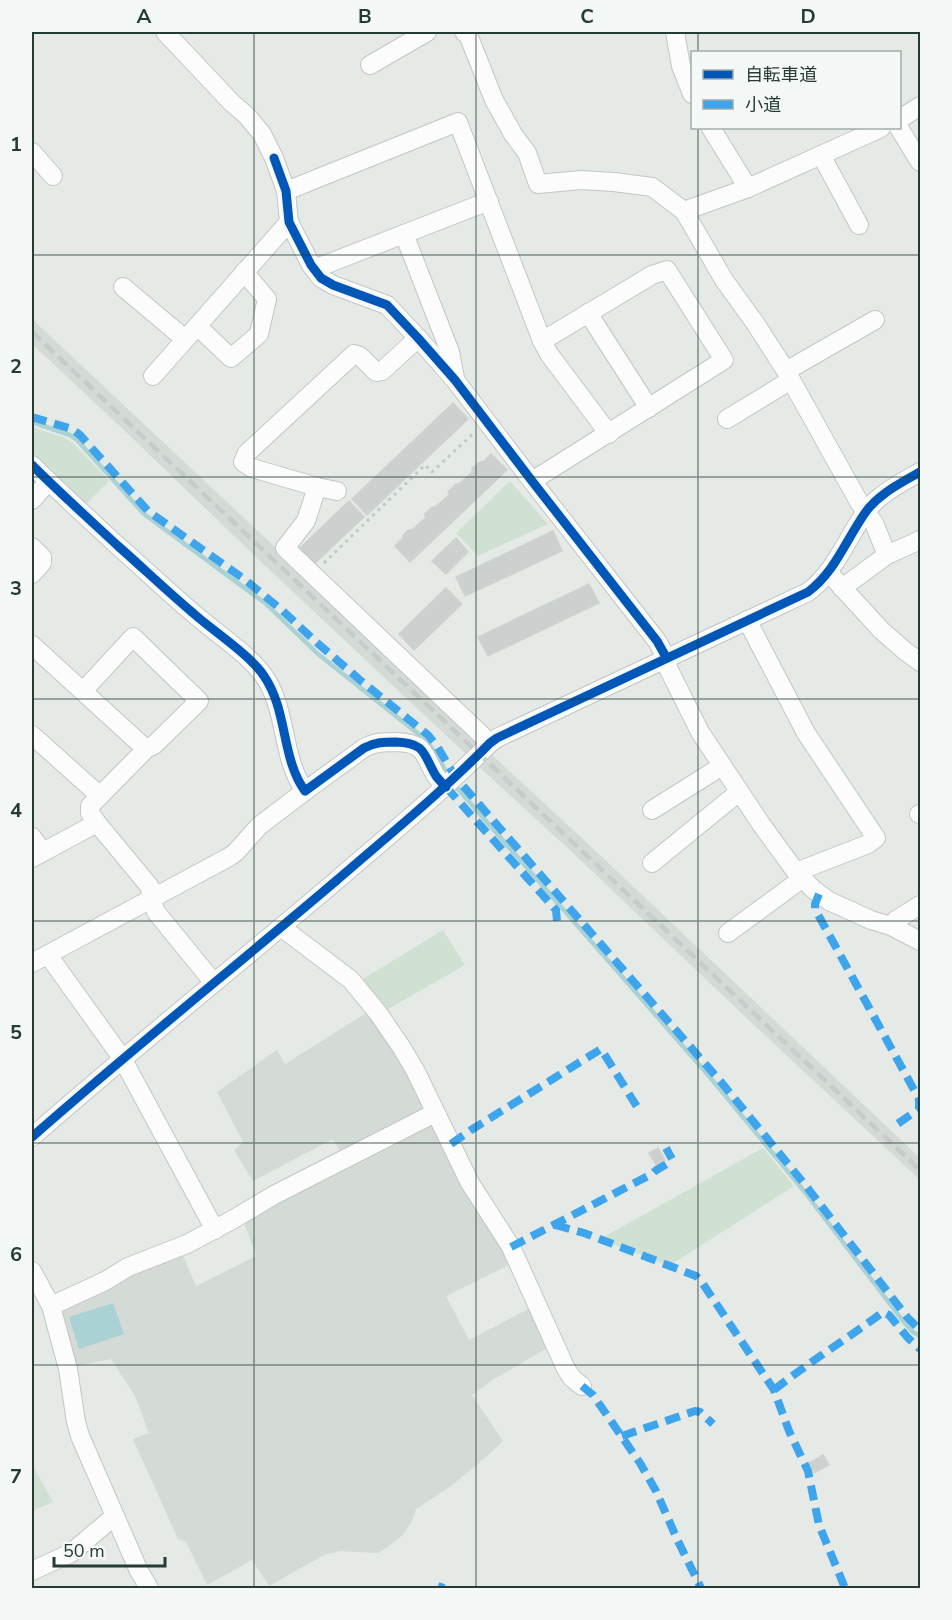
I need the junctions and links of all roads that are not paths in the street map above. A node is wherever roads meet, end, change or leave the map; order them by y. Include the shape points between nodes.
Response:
1 (165, 32) edge
2 (427, 32) edge
3 (464, 32) edge
4 (675, 32) edge
5 (370, 65) dead end
6 (691, 89) edge
7 (921, 106) edge
8 (901, 117) edge
9 (712, 129) edge
10 (879, 129) edge
11 (900, 129) edge
12 (32, 152) edge
13 (821, 155) junction
14 (921, 162) edge
15 (53, 176) dead end
16 (748, 188) junction
17 (286, 191) junction
18 (489, 201) junction
19 (684, 211) junction
20 (289, 222) junction
21 (859, 225) dead end
22 (404, 234) junction
23 (314, 269) junction
24 (244, 272) junction
25 (123, 287) dead end
26 (588, 313) junction
27 (875, 320) dead end
28 (191, 333) junction
29 (418, 338) junction
30 (542, 341) junction
31 (153, 375) dead end
32 (789, 376) junction
33 (456, 380) junction
34 (649, 408) junction
35 (727, 419) dead end
36 (609, 434) junction
37 (32, 465) edge
38 (921, 472) edge
39 (532, 481) junction
40 (48, 482) junction
41 (316, 487) junction
42 (337, 491) dead end
43 (32, 500) edge
44 (866, 512) junction
45 (921, 540) edge
46 (32, 547) edge
47 (887, 555) junction
48 (828, 572) junction
49 (32, 573) edge
50 (842, 588) junction
51 (747, 620) junction
52 (32, 645) edge
53 (917, 655) edge
54 (666, 657) junction
55 (83, 691) junction
56 (32, 735) edge
57 (490, 743) junction
58 (146, 749) junction
59 (722, 766) junction
60 (446, 787) junction
61 (305, 791) junction
62 (740, 792) junction
63 (100, 796) junction
64 (652, 810) dead end
65 (97, 823) junction
66 (32, 837) edge
67 (37, 855) edge
68 (652, 863) dead end
69 (800, 875) junction
70 (151, 898) junction
71 (921, 905) edge
72 (891, 926) junction
73 (281, 927) junction
74 (728, 933) dead end
75 (921, 941) edge
76 (40, 959) edge
77 (214, 983) junction
78 (122, 1058) junction
79 (435, 1113) junction
80 (32, 1137) edge
81 (215, 1230) junction
82 (32, 1271) edge
83 (51, 1306) junction
84 (582, 1386) dead end
85 (116, 1518) junction
86 (32, 1571) edge
87 (149, 1588) edge

1 - 17 street via 262,134
2 - 5 street
3 - 19 street via 494,100 527,153 538,184 580,180 652,187
4 - 6 street via 681,66
7 - 8 street
9 - 16 street
10 - 13 street
11 - 14 street
12 - 15 street
13 - 16 street
13 - 21 street
16 - 19 street
17 - 18 street via 458,122
17 - 20 street
18 - 22 street
18 - 30 street
19 - 32 street via 724,280
20 - 23 street
20 - 24 street
22 - 23 street
22 - 33 street via 450,352
23 - 29 street via 333,285 387,305
24 - 28 street
24 - 28 street via 267,299 259,334 231,358
25 - 28 street
26 - 30 street
26 - 34 street
26 - 34 street via 667,270 724,360
27 - 32 street
28 - 31 street
29 - 33 street
29 - 41 street via 382,371 376,372 354,354 243,462
30 - 36 street
32 - 35 street
32 - 44 street
33 - 39 street
34 - 36 street
36 - 39 street
37 - 40 street
38 - 44 street via 900,483
39 - 54 street
40 - 43 street
40 - 61 street via 263,675 280,711 292,767
41 - 42 street
41 - 57 street via 306,521 285,548
44 - 47 street
44 - 48 street
45 - 47 street
46 - 49 street via 42,557 42,563
47 - 50 street
48 - 50 street
48 - 51 street via 808,592
50 - 53 street via 881,630
51 - 54 street
51 - 69 street via 807,733 876,838
52 - 55 street
54 - 57 street
54 - 59 street via 700,732
55 - 58 street
55 - 58 street via 133,637 199,701
56 - 63 street
57 - 60 street
58 - 63 street
59 - 62 street
59 - 64 street
60 - 61 street via 422,750 407,743 382,742 364,748
60 - 73 street
61 - 70 street via 259,826 229,857
62 - 68 street
62 - 69 street
63 - 65 street via 90,806
65 - 67 street
65 - 70 street via 150,887
66 - 67 street
69 - 72 street via 829,901
69 - 74 street
70 - 76 street
70 - 77 street via 156,912
71 - 72 street
72 - 75 street
73 - 77 street
73 - 79 street via 351,980 366,997 402,1047
76 - 78 street
77 - 78 street
78 - 80 street
78 - 81 street
79 - 81 street via 274,1195
79 - 84 street via 470,1184 511,1247 566,1369
81 - 83 street via 128,1267
82 - 83 street
83 - 85 street via 80,1436
85 - 86 street via 71,1553
85 - 87 street

